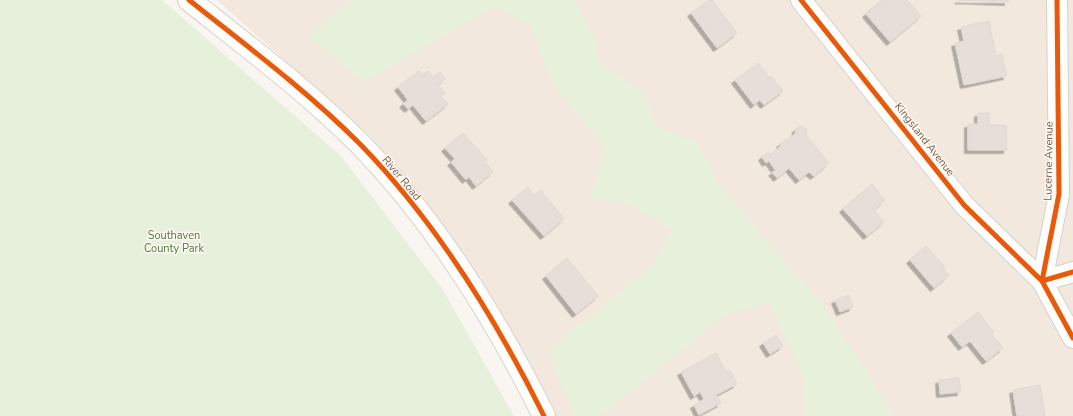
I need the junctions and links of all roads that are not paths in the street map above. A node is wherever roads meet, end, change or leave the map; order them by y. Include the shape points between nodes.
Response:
1 (189, 0) edge
2 (802, 0) edge
3 (1057, 0) edge
4 (1073, 272) edge
5 (1042, 281) junction
6 (1073, 338) edge
7 (544, 416) edge

1 - 7 street, River Road via 297,87 382,167 425,221 467,281 528,383
2 - 5 street, Kingsland Avenue via 964,205
3 - 5 street, Lucerne Avenue via 1060,194
4 - 5 street
5 - 6 street

